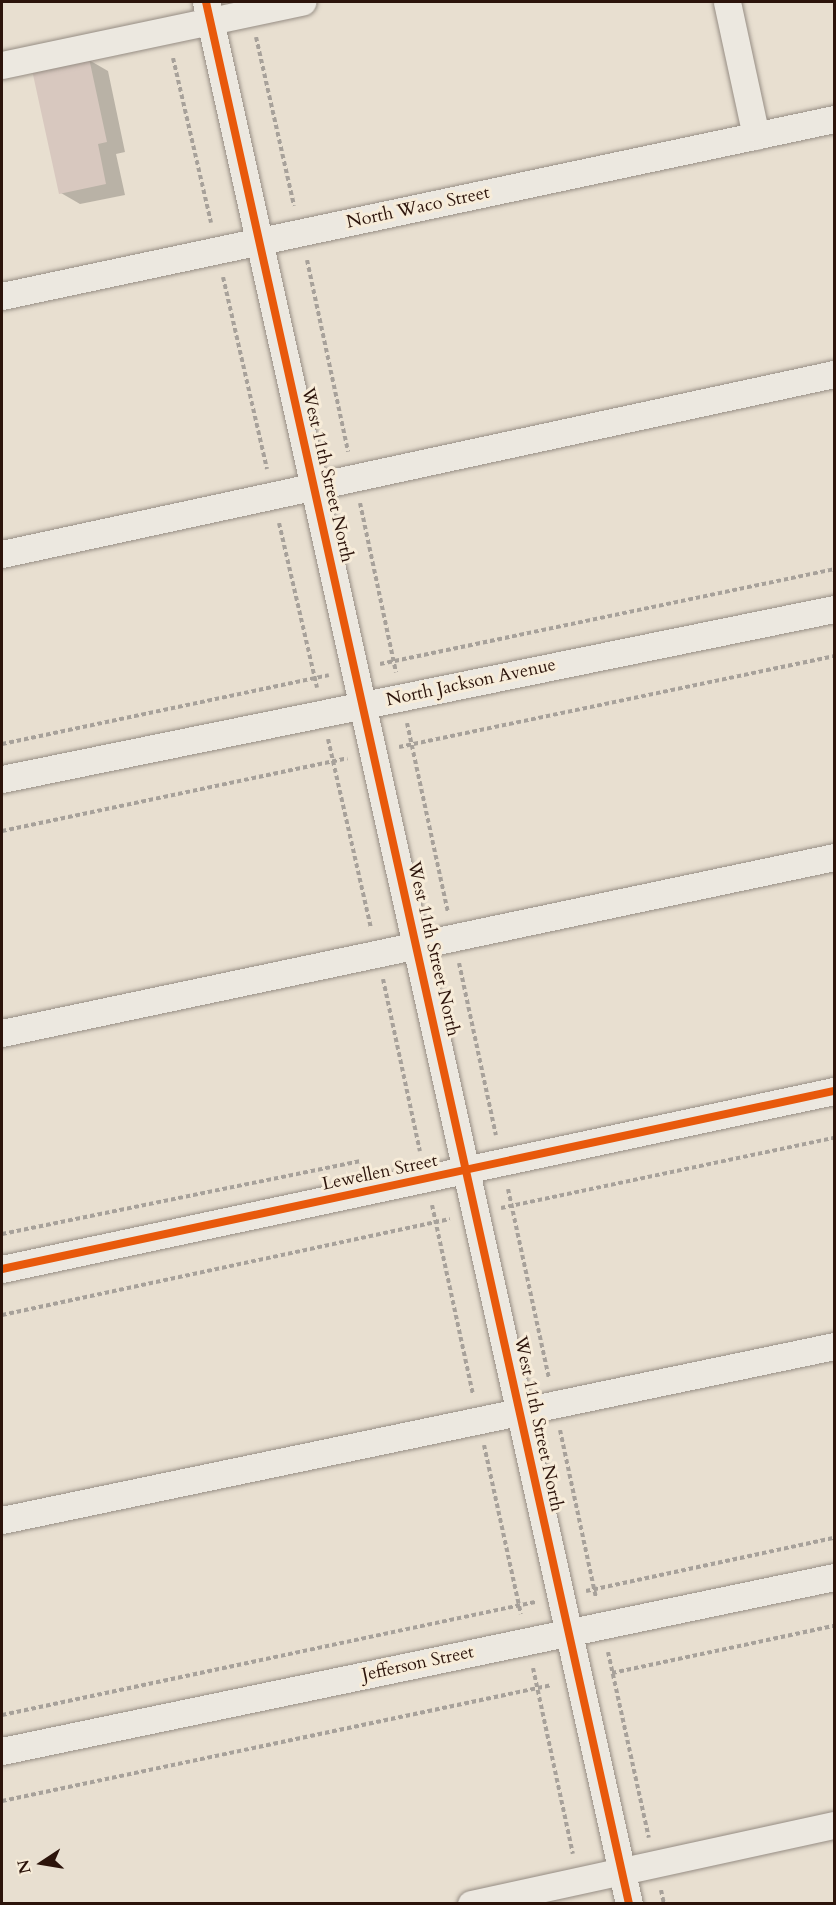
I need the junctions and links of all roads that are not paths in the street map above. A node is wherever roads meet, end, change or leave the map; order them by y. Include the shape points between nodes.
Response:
1 (302, 2) edge
2 (727, 2) edge
3 (208, 11) edge
4 (2, 65) edge
5 (834, 119) edge
6 (756, 136) junction
7 (260, 242) junction
8 (2, 297) edge
9 (834, 374) edge
10 (315, 489) junction
11 (2, 554) edge
12 (834, 609) edge
13 (363, 705) junction
14 (2, 779) edge
15 (834, 857) edge
16 (417, 946) junction
17 (2, 1033) edge
18 (834, 1091) edge
19 (467, 1170) junction
20 (2, 1269) edge
21 (834, 1346) edge
22 (521, 1413) junction
23 (2, 1520) edge
24 (834, 1576) edge
25 (569, 1632) junction
26 (2, 1751) edge
27 (834, 1825) edge
28 (622, 1872) junction
29 (471, 1904) edge
30 (629, 1904) edge

1 - 3 street via 251,12
2 - 6 street
3 - 4 street
3 - 7 street, West 11th Street North
5 - 6 street, North Waco Street
6 - 7 street, North Waco Street
7 - 8 street, North Waco Street
7 - 10 street, West 11th Street North
9 - 10 street
10 - 11 street
10 - 13 street, West 11th Street North
12 - 13 street, North Jackson Avenue
13 - 14 street, North Jackson Avenue
13 - 16 street, West 11th Street North
15 - 16 street
16 - 17 street
16 - 19 street, West 11th Street North
18 - 19 street, Lewellen Street
19 - 20 street, Lewellen Street
19 - 22 street, West 11th Street North
21 - 22 street
22 - 23 street
22 - 25 street, West 11th Street North
24 - 25 street, Jefferson Street
25 - 26 street, Jefferson Street
25 - 28 street, West 11th Street North
27 - 28 street
28 - 29 street
28 - 30 street, West 11th Street North

